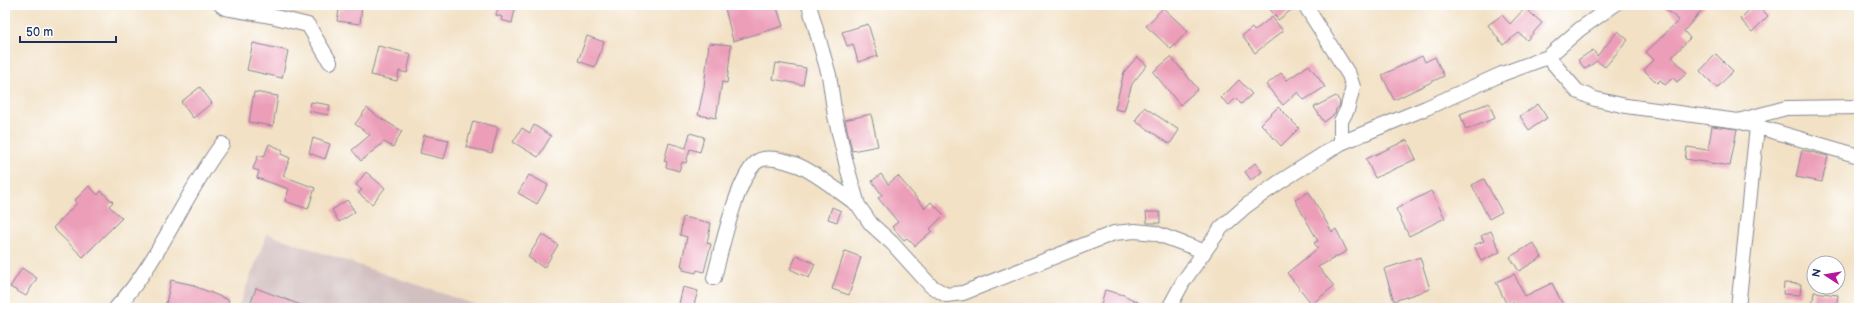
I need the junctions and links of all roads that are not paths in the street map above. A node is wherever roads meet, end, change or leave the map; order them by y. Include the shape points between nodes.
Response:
1 (222, 5) edge
2 (809, 5) edge
3 (1305, 5) edge
4 (1614, 5) edge
5 (1548, 57) junction
6 (330, 62) dead end
7 (1859, 107) edge
8 (1738, 122) junction
9 (1757, 127) junction
10 (1341, 143) junction
11 (222, 144) dead end
12 (1859, 156) edge
13 (858, 205) junction
14 (1203, 251) junction
15 (714, 278) dead end
16 (116, 308) edge
17 (1168, 308) edge
18 (1738, 308) edge

1 - 6 street via 225,8 308,25
2 - 13 street via 829,75 835,116
3 - 10 street via 1349,75 1353,87 1341,121
4 - 5 street via 1580,29
5 - 8 street via 1577,91 1595,99
5 - 10 street
7 - 8 street via 1786,108
8 - 9 street
9 - 12 street
9 - 18 street
10 - 14 street via 1246,206 1221,228
11 - 16 street via 138,282
13 - 14 street via 871,224 931,286 946,295 963,293 1114,233 1155,233
13 - 15 street via 798,165 772,159 759,160 751,168 738,192
14 - 17 street

